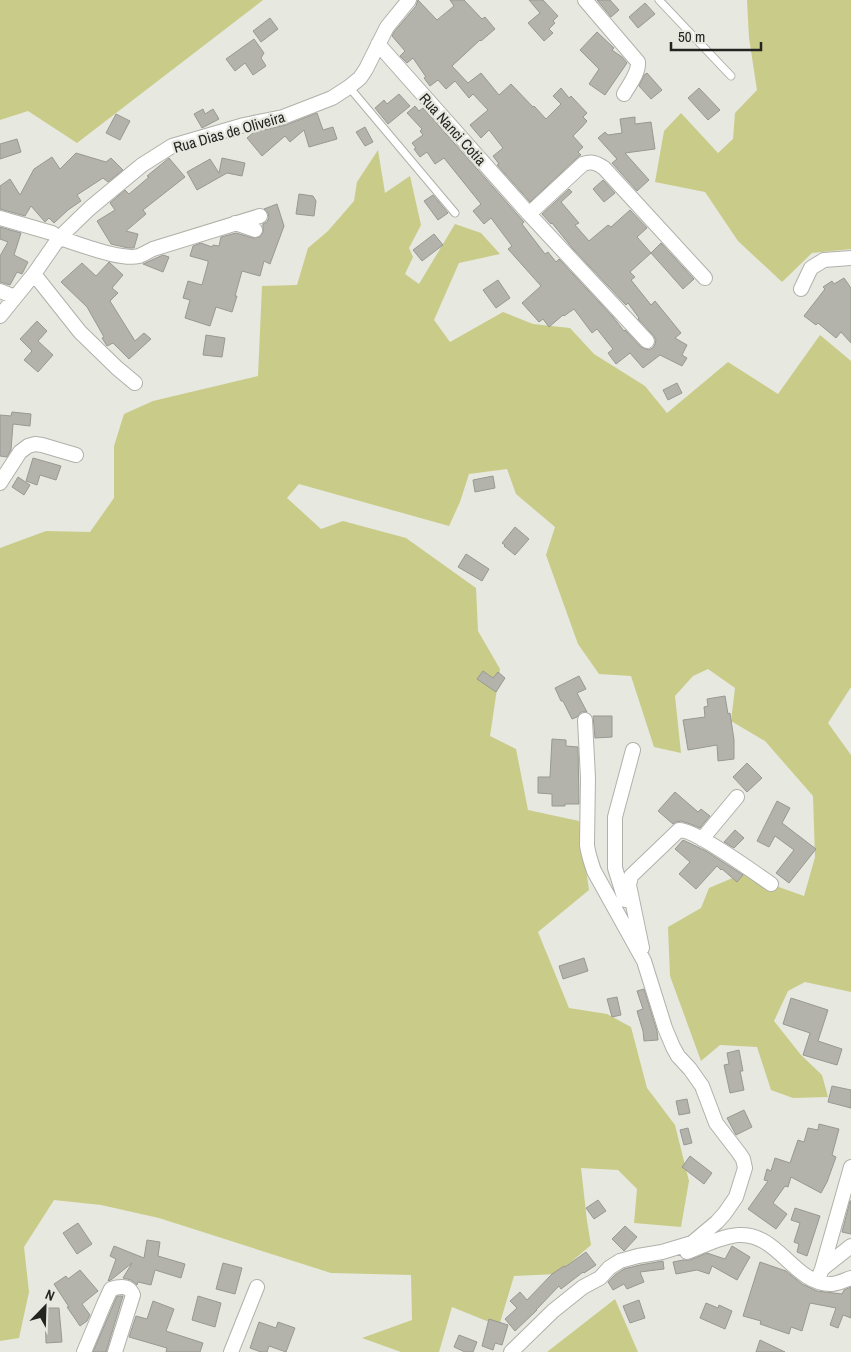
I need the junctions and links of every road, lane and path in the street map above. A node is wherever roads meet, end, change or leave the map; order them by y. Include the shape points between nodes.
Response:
1 (409, 0) edge
2 (585, 0) edge
3 (659, 0) edge
4 (378, 44) junction
5 (731, 76) dead end
6 (349, 88) junction
7 (624, 94) dead end
8 (455, 213) dead end
9 (529, 214) junction
10 (260, 216) dead end
11 (0, 218) edge
12 (235, 223) junction
13 (255, 230) dead end
14 (59, 238) junction
15 (851, 258) edge
16 (34, 274) junction
17 (705, 278) dead end
18 (801, 289) dead end
19 (0, 291) edge
20 (15, 297) junction
21 (0, 316) edge
22 (647, 341) dead end
23 (135, 382) dead end
24 (76, 455) dead end
25 (0, 483) edge
26 (585, 720) dead end
27 (633, 750) dead end
28 (737, 797) dead end
29 (702, 839) junction
30 (771, 884) dead end
31 (637, 923) junction
32 (644, 961) junction
33 (851, 1167) edge
34 (851, 1246) edge
35 (662, 1252) junction
36 (820, 1275) junction
37 (851, 1278) edge
38 (257, 1287) dead end
39 (84, 1352) edge
40 (115, 1352) edge
41 (231, 1352) edge
42 (511, 1352) edge

1 - 4 street, Rua Dias de Oliveira
2 - 7 street via 638,62 639,66
3 - 5 lane
4 - 6 street, Rua Dias de Oliveira via 366,69
4 - 9 street, Rua Nanci Cotia
6 - 8 lane
6 - 14 street, Rua Dias de Oliveira via 283,117 172,146 142,165
9 - 17 street via 590,161 604,168
9 - 22 street, Rua Nanci Cotia
10 - 12 street
11 - 14 street via 52,232
12 - 13 street
12 - 14 street via 138,256 112,254
14 - 16 street, Rua Dias de Oliveira
15 - 18 street via 824,260 811,268
16 - 20 street, Rua Dias de Oliveira
16 - 23 street via 80,332
19 - 20 street
20 - 21 street, Rua Dias de Oliveira
24 - 25 street via 42,445 28,446 20,452
26 - 32 street via 588,853 594,871
27 - 31 street via 615,817 615,868 624,898
28 - 29 street
29 - 30 street
29 - 31 street via 679,830 633,873 629,885
31 - 32 street
32 - 35 street via 672,1047 702,1086 716,1123 739,1153 745,1168 736,1197 717,1222 692,1243
33 - 36 street
34 - 36 street
35 - 36 street via 684,1254 725,1237 752,1236 771,1245 802,1273
35 - 42 street via 620,1261 609,1268 553,1311
36 - 37 street via 834,1284
38 - 41 street
39 - 40 street via 112,1289 120,1286 128,1288 133,1295

